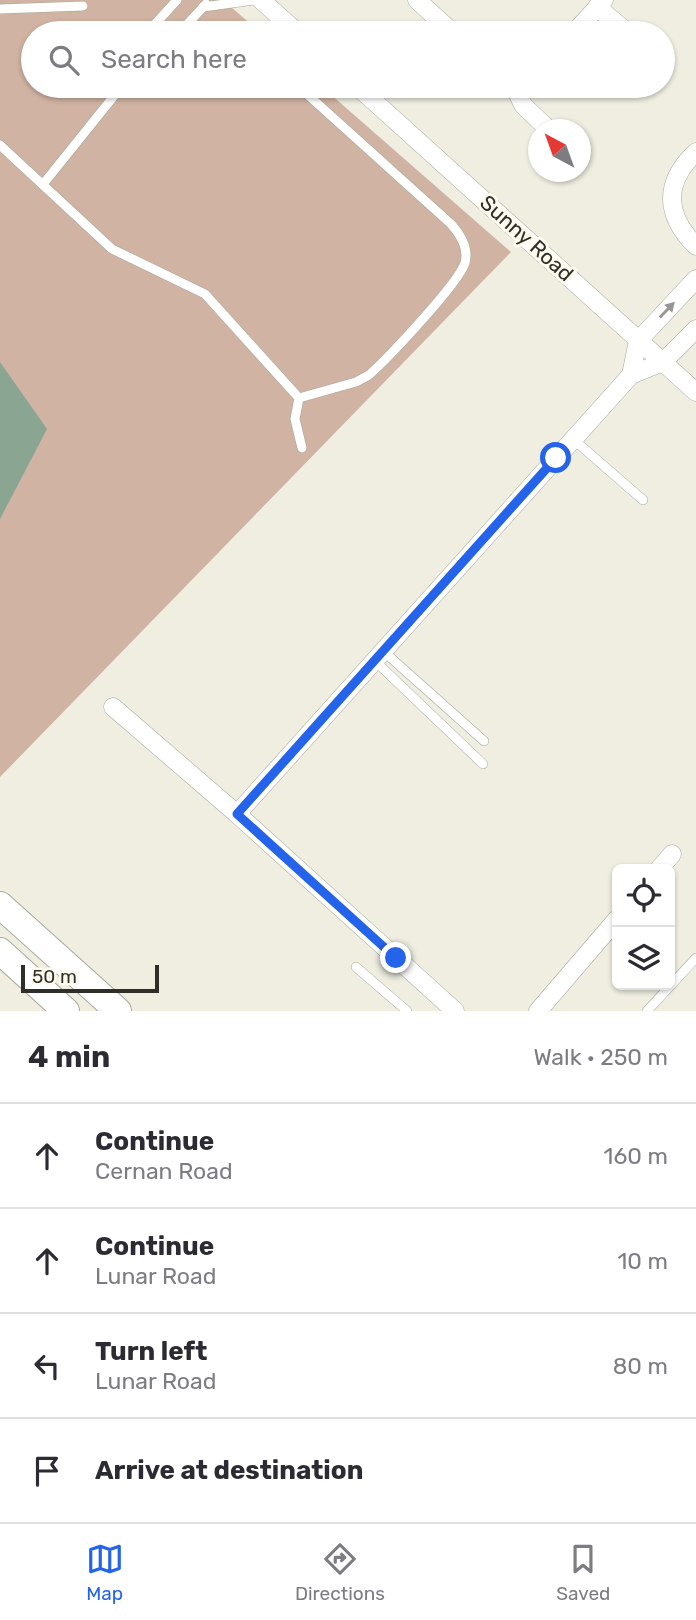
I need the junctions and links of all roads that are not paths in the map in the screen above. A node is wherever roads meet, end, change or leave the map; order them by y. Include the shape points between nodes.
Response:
1 (177, 0) edge
2 (254, 0) edge
3 (261, 0) edge
4 (417, 0) edge
5 (601, 3) edge
6 (207, 4) edge
7 (83, 6) dead end
8 (0, 9) edge
9 (158, 21) edge
10 (191, 21) edge
11 (285, 21) edge
12 (440, 21) edge
13 (585, 21) edge
14 (617, 21) edge
15 (112, 98) edge
16 (311, 98) edge
17 (371, 98) edge
18 (520, 98) edge
19 (538, 119) edge
20 (0, 145) edge
21 (696, 152) edge
22 (44, 183) junction
23 (696, 246) edge
24 (696, 279) edge
25 (696, 329) edge
26 (638, 341) junction
27 (663, 362) junction
28 (631, 375) junction
29 (696, 392) edge
30 (299, 398) junction
31 (573, 439) junction
32 (302, 447) dead end
33 (643, 500) dead end
34 (378, 655) junction
35 (113, 707) dead end
36 (484, 741) dead end
37 (483, 764) dead end
38 (237, 814) junction
39 (672, 854) dead end
40 (663, 864) edge
41 (0, 905) edge
42 (612, 925) edge
43 (0, 951) edge
44 (696, 958) edge
45 (356, 967) dead end
46 (66, 1011) edge
47 (118, 1011) edge
48 (407, 1011) edge
49 (455, 1011) edge
50 (538, 1011) edge
51 (648, 1011) edge

1 - 9 lane
2 - 6 lane
3 - 11 street
4 - 12 street
5 - 13 street
5 - 14 street
6 - 10 lane
7 - 8 lane
15 - 22 lane
16 - 30 lane via 451,224 460,234 466,254 457,277 369,374
17 - 26 street, Sunny Road
18 - 19 street
20 - 22 lane
21 - 23 street via 676,178 671,206 675,221
22 - 30 lane via 112,249 205,294
26 -> 24 street
25 - 27 street
26 - 27 street, Sunny Road
26 - 28 street
27 - 28 street
27 - 29 street, Sunny Road
28 - 31 street
30 - 32 lane via 295,419
31 - 33 lane
31 - 34 street
34 - 36 lane
34 - 37 lane
34 - 38 street
35 - 38 street
38 - 49 street
39 - 40 street
41 - 47 main road
42 - 50 street
43 - 46 main road
44 - 51 lane
45 - 48 lane

